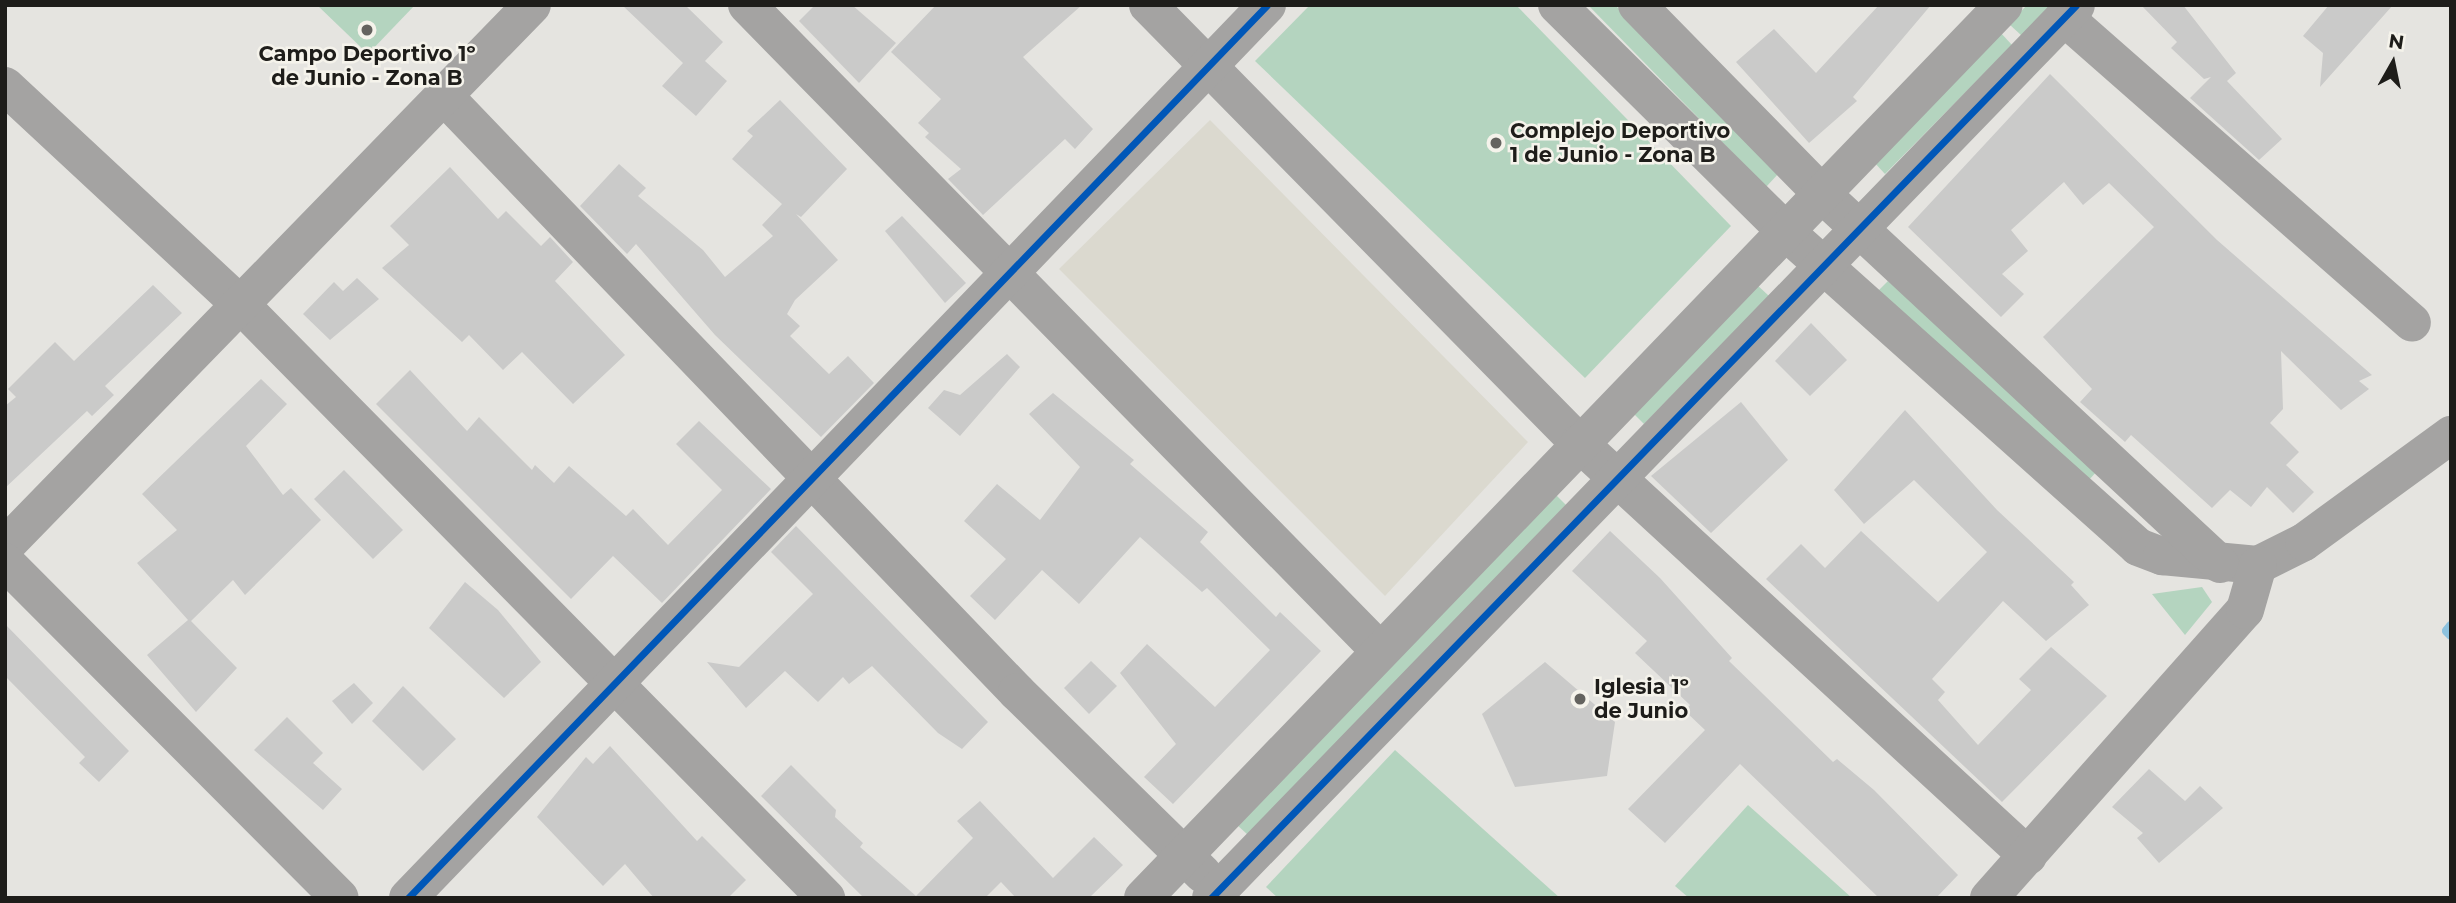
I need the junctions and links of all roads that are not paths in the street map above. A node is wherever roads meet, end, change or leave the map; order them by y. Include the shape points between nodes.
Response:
1 (532, 5) edge
2 (747, 5) edge
3 (1148, 5) edge
4 (1267, 5) edge
5 (1558, 5) edge
6 (1637, 5) edge
7 (2004, 5) edge
8 (2070, 11) edge
9 (1207, 66) junction
10 (5, 86) edge
11 (444, 96) junction
12 (1823, 195) junction
13 (1859, 228) junction
14 (1786, 232) junction
15 (1824, 266) junction
16 (1011, 271) junction
17 (242, 306) junction
18 (2412, 323) dead end
19 (2451, 435) edge
20 (1579, 443) junction
21 (811, 476) junction
22 (1615, 476) junction
23 (5, 546) edge
24 (5, 562) edge
25 (2220, 564) junction
26 (2258, 565) junction
27 (1380, 651) junction
28 (615, 680) junction
29 (1185, 855) junction
30 (2028, 856) junction
31 (1219, 895) edge
32 (340, 898) edge
33 (408, 898) edge
34 (826, 898) edge
35 (1143, 898) edge
36 (1989, 898) edge

1 - 11 street
2 - 16 street
3 - 9 street
4 - 9 street
5 - 14 street
6 - 12 street
7 - 12 street
8 - 13 street
8 - 18 street
9 - 16 street
9 - 20 street
10 - 17 street
11 - 17 street
11 - 21 street
12 - 13 street
12 - 14 street
13 - 15 street
13 - 25 street
14 - 15 street
14 - 20 street
15 - 22 street
15 - 25 street via 2121,536 2162,556
16 - 21 street
16 - 27 street
17 - 23 street
17 - 28 street
19 - 26 street via 2304,542
20 - 22 street
20 - 27 street
21 - 28 street
21 - 29 street via 1017,692
22 - 30 street
22 - 31 street
24 - 32 street
25 - 26 street
26 - 30 street via 2245,610
27 - 29 street
28 - 33 street
28 - 34 street
29 - 31 street
29 - 35 street
30 - 36 street

